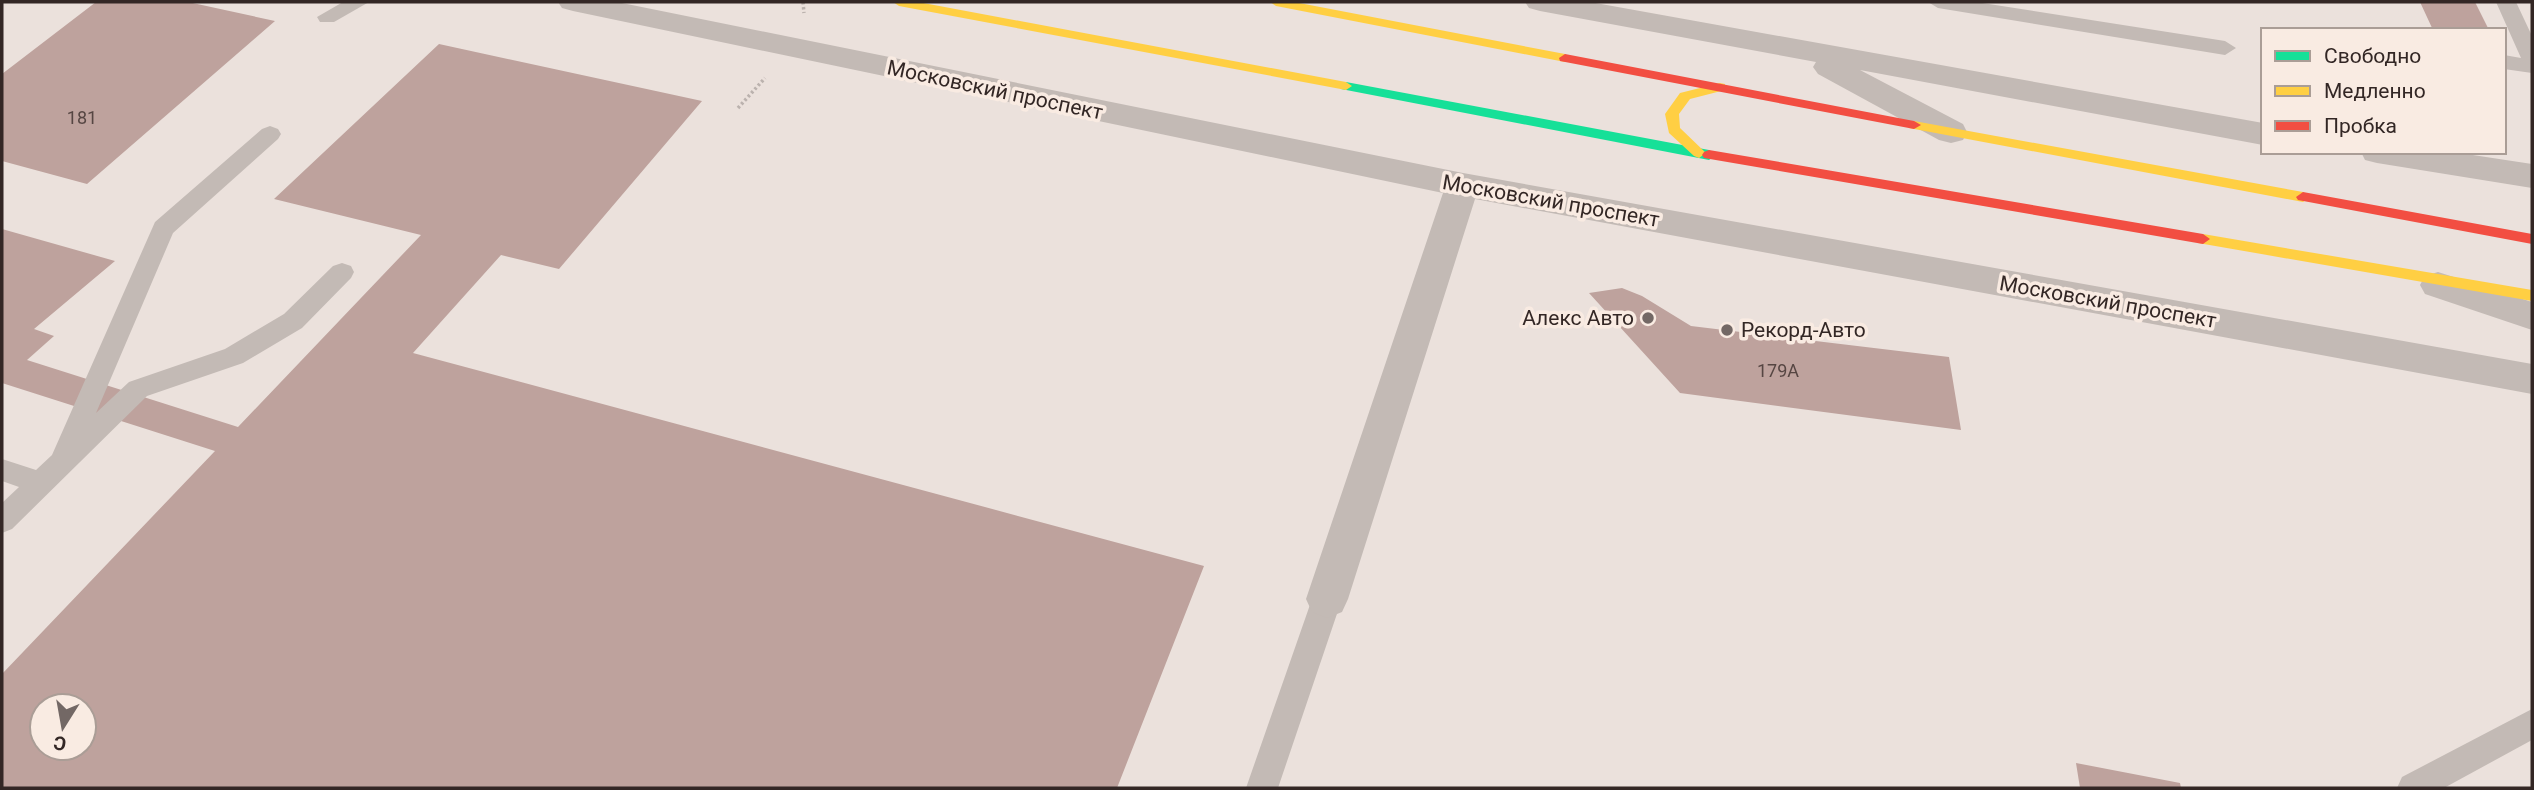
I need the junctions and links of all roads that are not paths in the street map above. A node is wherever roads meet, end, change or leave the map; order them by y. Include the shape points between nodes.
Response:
1 (359, 2) edge
2 (573, 2) edge
3 (900, 2) edge
4 (1276, 2) edge
5 (1540, 2) edge
6 (1938, 2) edge
7 (2506, 2) edge
8 (327, 17) dead end
9 (2225, 48) dead end
10 (1797, 50) junction
11 (2532, 58) edge
12 (2506, 62) edge
13 (2532, 66) edge
14 (1720, 87) junction
15 (1951, 132) junction
16 (270, 134) dead end
17 (2261, 134) edge
18 (1699, 152) junction
19 (2390, 154) edge
20 (2532, 176) edge
21 (1463, 185) junction
22 (2532, 239) edge
23 (342, 272) dead end
24 (2409, 275) junction
25 (2532, 296) edge
26 (2532, 316) edge
27 (2532, 379) edge
28 (2, 470) edge
29 (50, 474) junction
30 (2, 521) edge
31 (1326, 599) joint
32 (2532, 724) edge
33 (1262, 788) edge
34 (2413, 788) edge

1 - 8 lane
2 - 21 street, Московский проспект
3 - 18 main road
4 - 14 main road
5 - 10 street
6 - 9 lane
7 - 11 lane
10 - 15 street
10 - 17 street
12 - 13 lane
14 - 15 main road
14 - 18 main road via 1685,96 1672,114 1674,130
15 - 22 main road
16 - 29 lane via 163,229
18 - 24 main road
19 - 20 street
21 - 27 street, Московский проспект
21 - 31 street
23 - 29 lane via 293,321 246,349 138,389
24 - 25 main road
24 - 26 street
28 - 29 lane
29 - 30 lane
31 - 33 lane
32 - 34 lane

